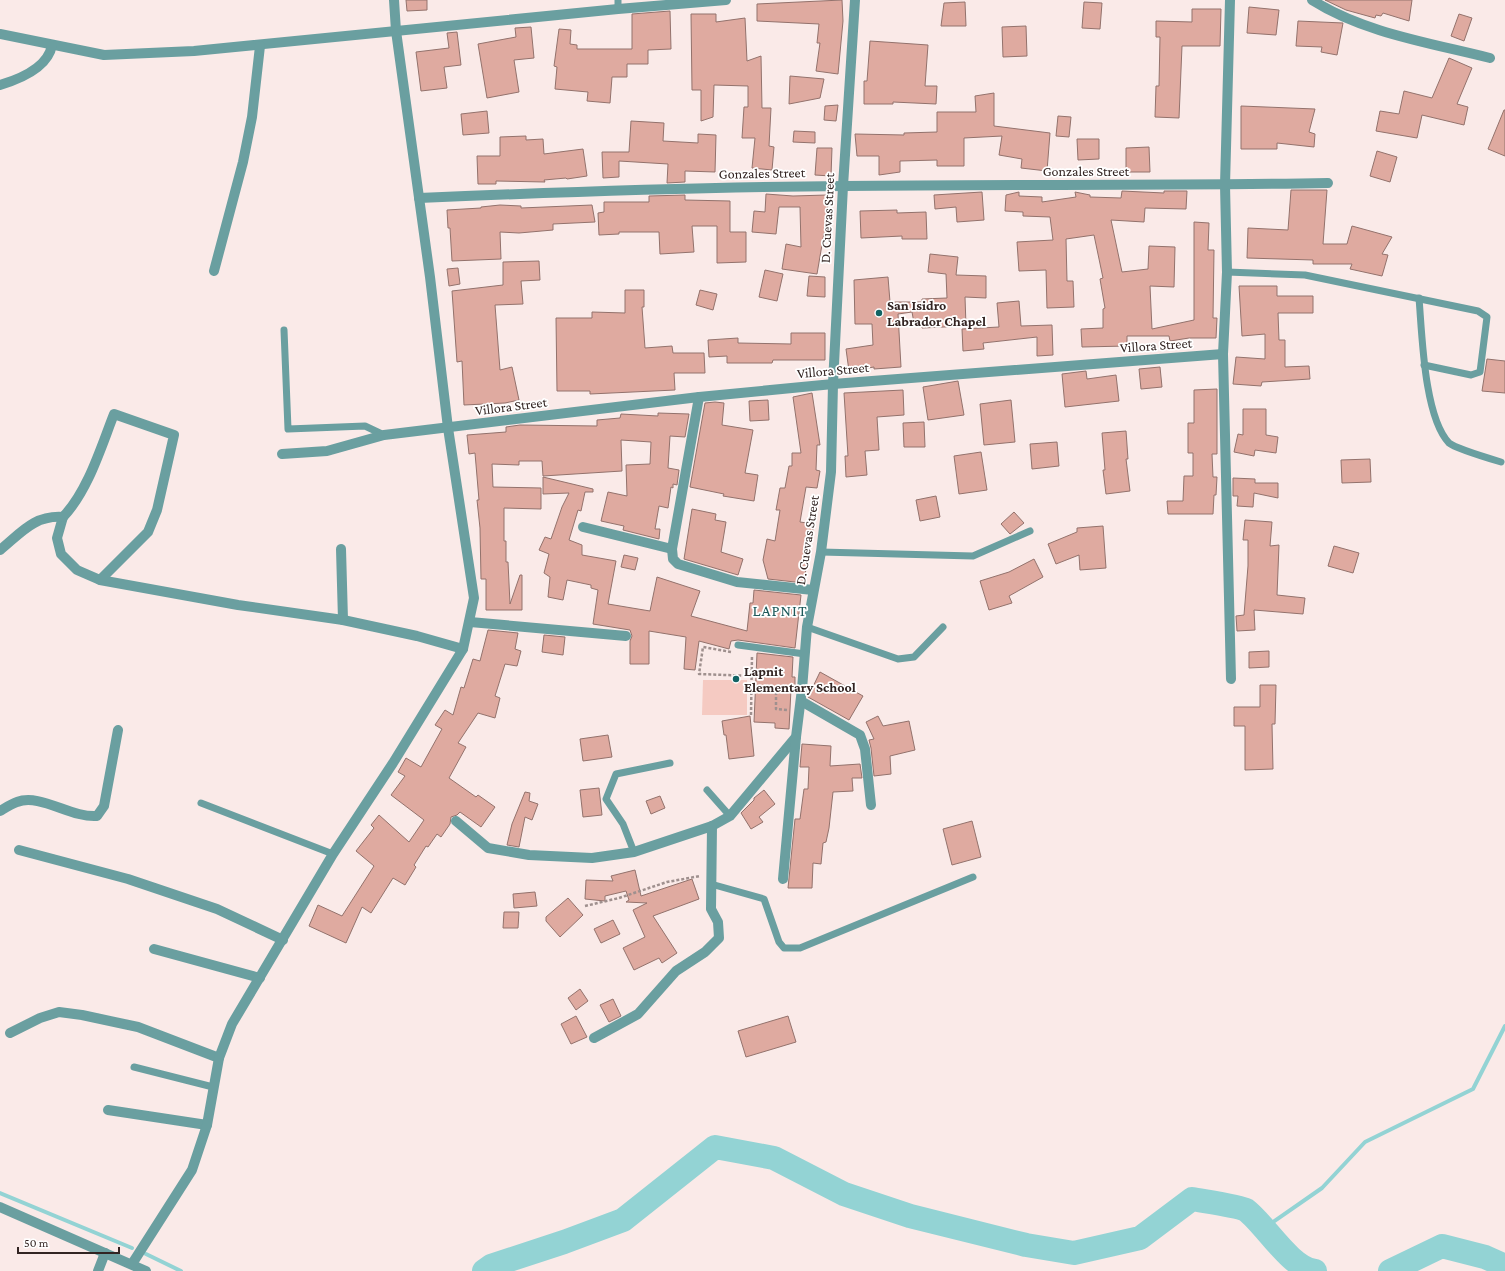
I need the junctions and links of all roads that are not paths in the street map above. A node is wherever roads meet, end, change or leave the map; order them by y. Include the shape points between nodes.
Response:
1 (394, 0) edge
2 (726, 0) edge
3 (855, 0) edge
4 (1230, 0) edge
5 (1312, 0) edge
6 (618, 4) edge
7 (396, 31) junction
8 (0, 34) edge
9 (52, 45) junction
10 (260, 46) junction
11 (1490, 58) dead end
12 (0, 85) edge
13 (1328, 183) dead end
14 (1226, 185) junction
15 (843, 186) junction
16 (419, 198) junction
17 (214, 270) dead end
18 (1227, 272) junction
19 (1419, 298) junction
20 (284, 330) dead end
21 (1223, 354) junction
22 (1424, 365) junction
23 (833, 384) junction
24 (699, 397) junction
25 (448, 428) junction
26 (384, 435) junction
27 (282, 454) dead end
28 (1501, 462) dead end
29 (63, 517) junction
30 (583, 527) dead end
31 (1030, 531) dead end
32 (341, 549) dead end
33 (672, 549) junction
34 (0, 550) edge
35 (821, 552) junction
36 (100, 580) junction
37 (813, 590) junction
38 (342, 620) junction
39 (470, 622) junction
40 (807, 627) junction
41 (943, 627) dead end
42 (626, 636) dead end
43 (738, 645) road end
44 (463, 649) junction
45 (805, 654) junction
46 (1231, 679) dead end
47 (800, 706) junction
48 (118, 730) dead end
49 (796, 737) junction
50 (670, 763) dead end
51 (707, 790) dead end
52 (201, 803) dead end
53 (871, 805) dead end
54 (0, 811) edge
55 (730, 816) junction
56 (456, 821) dead end
57 (712, 826) junction
58 (19, 850) dead end
59 (634, 852) junction
60 (333, 854) junction
61 (973, 877) dead end
62 (711, 879) junction
63 (783, 879) dead end
64 (283, 940) junction
65 (154, 949) dead end
66 (260, 978) junction
67 (10, 1033) dead end
68 (594, 1038) dead end
69 (219, 1058) junction
70 (134, 1067) dead end
71 (213, 1087) junction
72 (108, 1110) dead end
73 (207, 1125) junction
74 (0, 1207) edge
75 (105, 1253) junction
76 (132, 1264) junction
77 (98, 1271) edge
78 (146, 1271) edge

1 - 7 street
2 - 6 street
3 - 15 street, D. Cuevas Street
4 - 14 street
5 - 11 street via 1327,10 1388,32
6 - 7 street
7 - 10 street
7 - 16 street
8 - 9 street
9 - 10 street via 104,55
9 - 12 street via 50,54 39,67 16,80
10 - 17 street via 252,117 243,162
13 - 14 street, Gonzales Street
14 - 15 street, Gonzales Street
14 - 18 street
15 - 16 street, Gonzales Street via 618,190
15 - 23 street, D. Cuevas Street
16 - 25 street
18 - 19 lane via 1305,275
18 - 21 street
19 - 22 lane
19 - 22 lane via 1478,311 1487,317 1480,372 1471,374
20 - 26 lane via 288,429 365,426
21 - 23 street, Villora Street
21 - 46 street
22 - 28 lane via 1432,405 1450,444
23 - 24 street, Villora Street
23 - 35 street, D. Cuevas Street via 831,472
24 - 25 street, Villora Street
24 - 33 street
25 - 26 street, Villora Street
25 - 39 street via 474,598
26 - 27 street, Villora Street via 327,450
29 - 34 street via 50,516 34,522
29 - 36 street via 57,538 61,554 77,570
29 - 36 street via 93,468 114,414 174,435 157,510 148,532
30 - 33 street
31 - 35 lane via 973,556
32 - 38 street
33 - 37 street via 673,559 678,564 737,582
35 - 37 street, D. Cuevas Street
36 - 38 street via 238,605
37 - 40 street, D. Cuevas Street
38 - 44 street
39 - 42 street
39 - 44 street
40 - 41 lane via 898,659 914,657
40 - 45 street, D. Cuevas Street
43 - 45 lane
44 - 60 street
45 - 47 street, D. Cuevas Street
47 - 49 street, D. Cuevas Street
47 - 53 street via 860,735 865,748
48 - 54 street via 104,806 97,816 85,817 32,800 17,802
49 - 55 street
49 - 63 street, D. Cuevas Street
50 - 59 lane via 616,774 606,799 623,824
51 - 55 lane
52 - 60 lane
55 - 57 street
56 - 59 street via 488,848 502,851 592,858
57 - 59 street
57 - 62 street
58 - 64 street via 128,879 217,909
60 - 64 street
61 - 62 lane via 800,948 784,948 779,942 764,899
62 - 68 street via 711,910 718,922 719,938 705,952 676,971 638,1014
64 - 66 street
65 - 66 street
66 - 69 street via 232,1024
67 - 69 street via 59,1012 138,1027
69 - 71 street
70 - 71 lane
71 - 73 street
72 - 73 street
73 - 76 street via 192,1170
74 - 75 street
75 - 76 street
75 - 77 street
76 - 78 street

